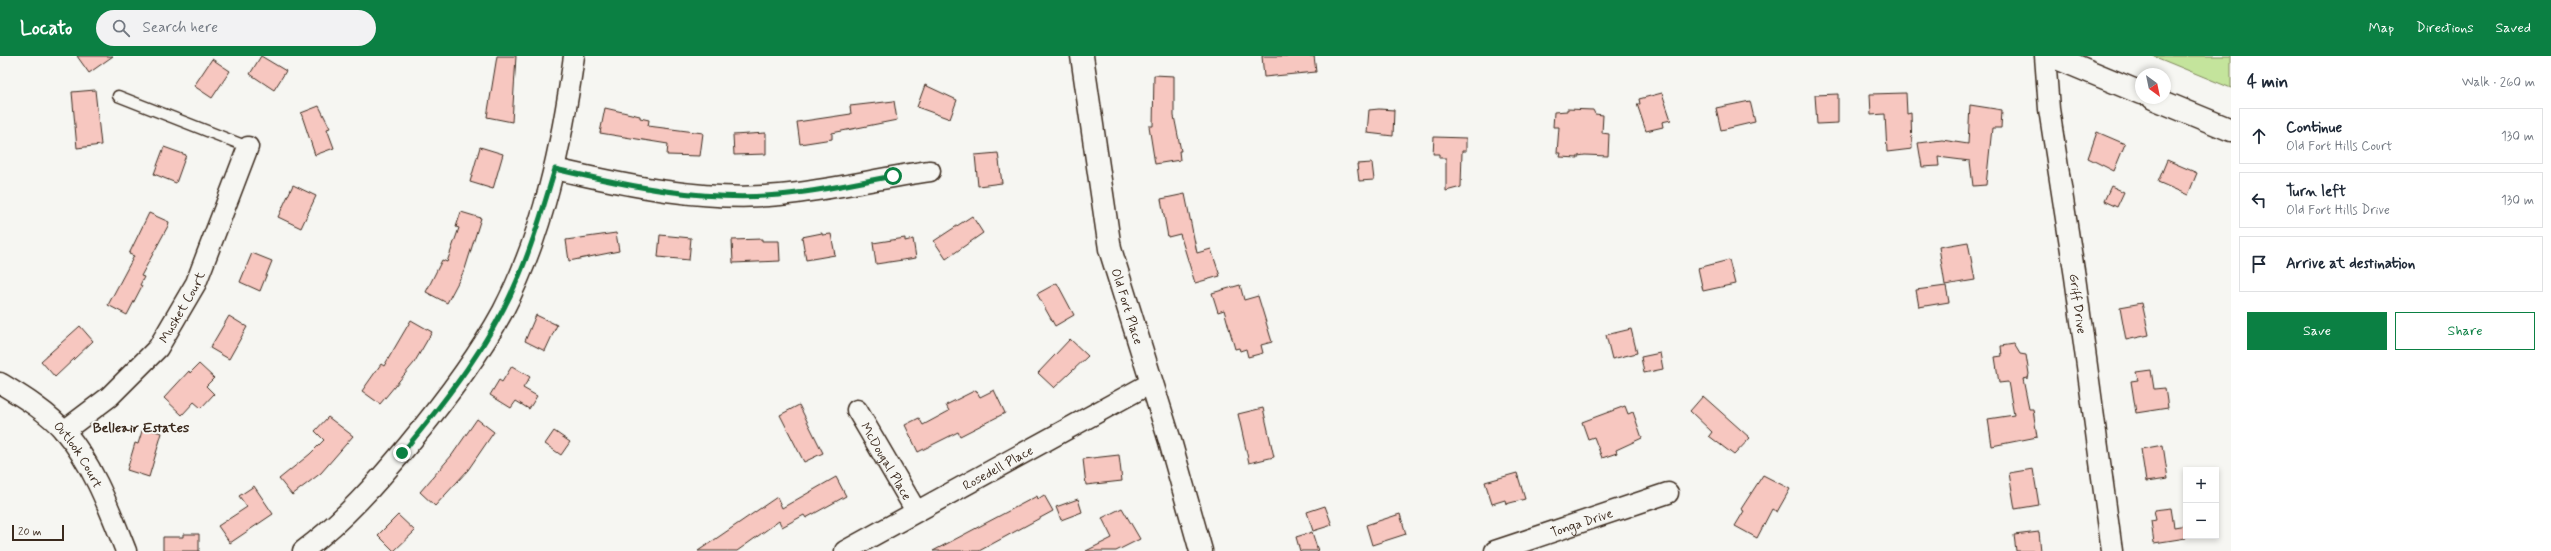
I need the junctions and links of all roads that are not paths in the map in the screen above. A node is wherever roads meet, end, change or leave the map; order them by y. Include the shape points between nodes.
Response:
1 (574, 56) edge
2 (1082, 56) edge
3 (2045, 56) edge
4 (2052, 56) edge
5 (2135, 91) edge
6 (118, 96) dead end
7 (2168, 104) edge
8 (2231, 130) edge
9 (248, 147) joint
10 (555, 169) junction
11 (930, 171) dead end
12 (0, 383) edge
13 (1152, 384) junction
14 (857, 410) dead end
15 (64, 431) junction
16 (1668, 493) dead end
17 (916, 511) junction
18 (126, 551) edge
19 (303, 551) edge
20 (845, 551) edge
21 (1201, 551) edge
22 (1495, 551) edge
23 (2112, 551) edge

1 - 10 street
2 - 13 street, Old Fort Place via 1110,249
3 - 23 street, Griff Drive via 2049,109 2075,276
4 - 5 street
6 - 9 lane
7 - 8 street
9 - 15 street, Musket Court via 196,283 158,348 109,397
10 - 11 street via 623,184 709,196 778,195
10 - 19 street via 538,226 519,276 475,356 425,425 373,486 342,518
12 - 15 street, Outlook Court via 39,409
13 - 17 street, Rosedell Place
13 - 21 street, Old Fort Place
14 - 17 street, McDougal Place
15 - 18 street, Outlook Court via 76,446 97,484
16 - 22 street, Tonga Drive
17 - 20 street, Rosedell Place

